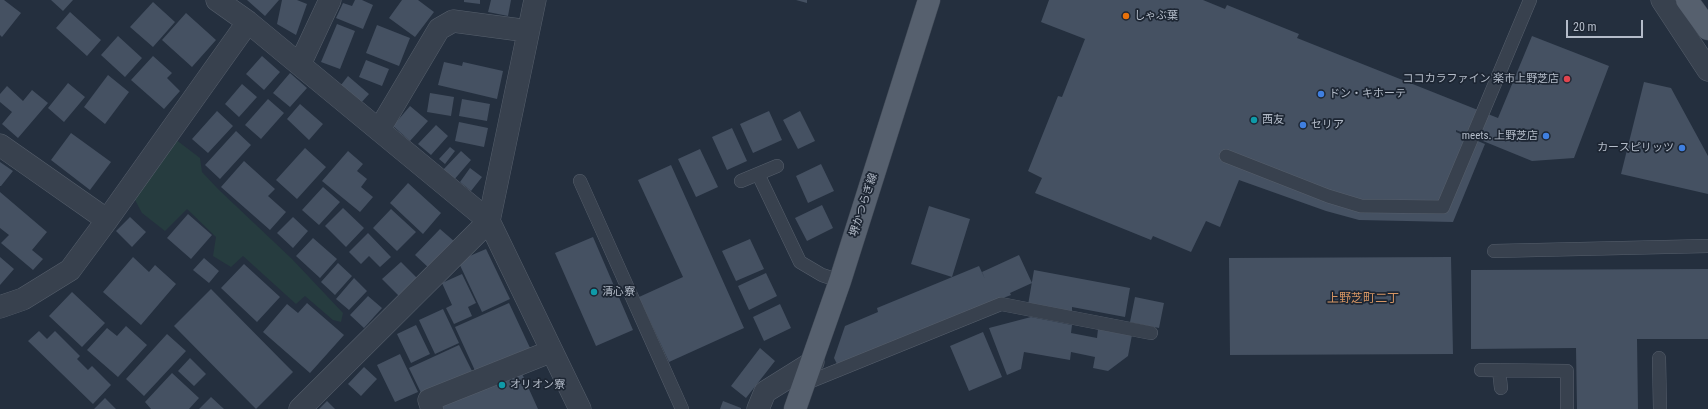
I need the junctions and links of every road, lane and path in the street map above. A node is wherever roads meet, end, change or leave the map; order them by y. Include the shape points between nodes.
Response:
1 (217, 0) edge
2 (330, 0) edge
3 (535, 0) edge
4 (929, 0) edge
5 (1530, 0) edge
6 (1662, 0) edge
7 (1687, 0) edge
8 (248, 22) junction
9 (1708, 29) edge
10 (528, 31) junction
11 (300, 64) junction
12 (1708, 70) edge
13 (379, 130) junction
14 (0, 145) edge
15 (1226, 156) dead end
16 (776, 166) dead end
17 (758, 174) junction
18 (580, 181) dead end
19 (741, 181) dead end
20 (107, 220) junction
21 (489, 221) junction
22 (1708, 246) edge
23 (1494, 250) dead end
24 (840, 281) junction
25 (0, 307) edge
26 (1151, 332) dead end
27 (552, 351) junction
28 (1659, 358) dead end
29 (813, 362) junction
30 (1481, 370) dead end
31 (1499, 370) junction
32 (804, 384) junction
33 (1500, 388) dead end
34 (300, 409) edge
35 (432, 409) edge
36 (580, 409) edge
37 (682, 409) edge
38 (758, 409) edge
39 (795, 409) edge
40 (1567, 409) edge
41 (1660, 409) edge

1 - 8 street
2 - 11 street
3 - 10 street
4 - 24 main road, 堺かつらぎ線
5 - 15 lane via 1443,207 1361,206 1328,196
6 - 12 street
7 - 9 main road
8 - 11 street
8 - 20 street
10 - 13 street via 454,21 439,30
10 - 21 street
11 - 13 street
13 - 21 street
14 - 20 street
16 - 17 lane
17 - 19 lane
17 - 24 lane via 800,262 822,275
18 - 37 lane
20 - 25 street via 70,270 23,299
21 - 27 street
21 - 34 street
22 - 23 lane
24 - 29 main road, 堺かつらぎ線
26 - 32 lane via 1001,304
27 - 35 street via 429,400
27 - 36 street
28 - 41 lane
29 - 32 main road, 堺かつらぎ線
29 - 38 street via 765,392
30 - 31 lane
31 - 33 lane
31 - 40 lane via 1566,371
32 - 39 main road, 堺かつらぎ線

